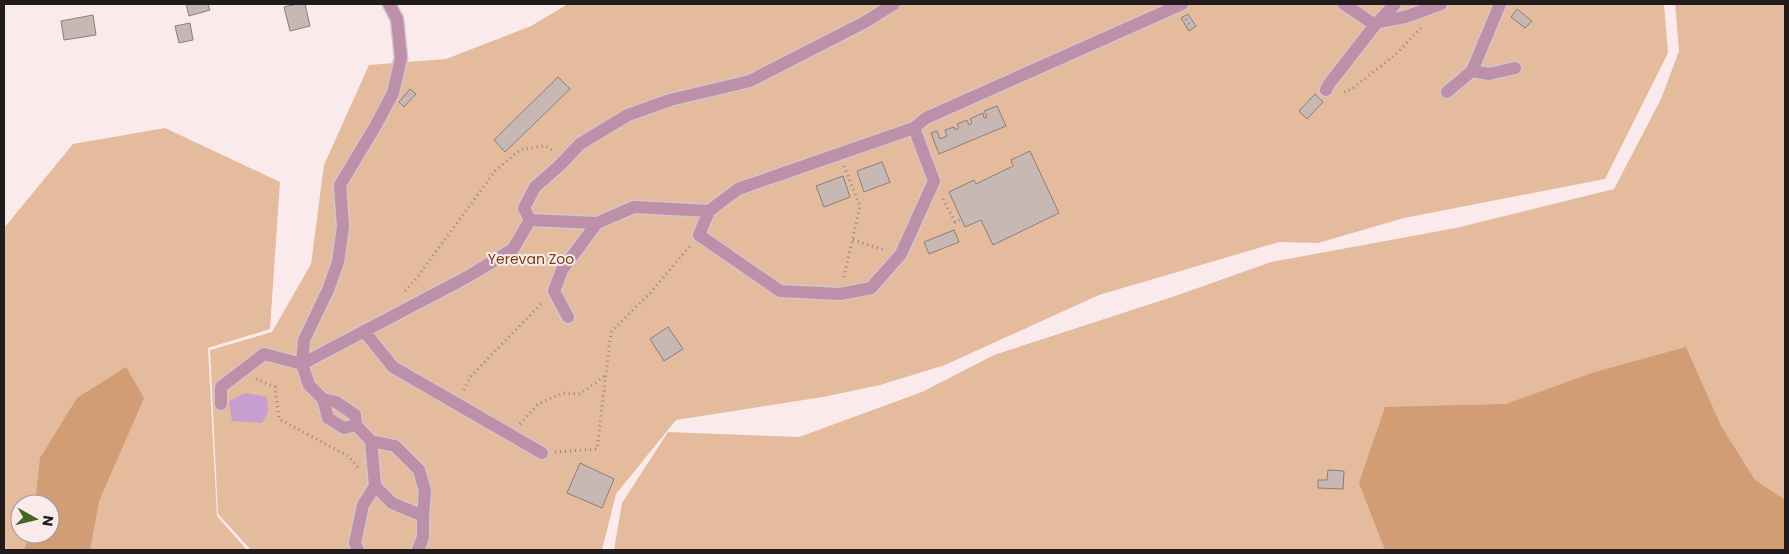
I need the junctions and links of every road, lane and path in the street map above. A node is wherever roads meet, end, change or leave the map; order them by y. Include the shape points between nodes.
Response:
1 (389, 4) edge
2 (894, 4) edge
3 (1344, 4) edge
4 (1395, 4) edge
5 (1441, 4) edge
6 (1500, 4) edge
7 (1183, 10) edge
8 (1377, 24) junction
9 (1424, 25) dead end
10 (1191, 27) dead end
11 (1514, 68) dead end
12 (1472, 70) junction
13 (1326, 90) joint
14 (1447, 92) dead end
15 (914, 128) junction
16 (838, 154) junction
17 (567, 158) junction
18 (934, 181) junction
19 (710, 210) junction
20 (961, 219) dead end
21 (530, 220) junction
22 (597, 223) junction
23 (699, 235) junction
24 (853, 240) junction
25 (900, 254) junction
26 (404, 293) dead end
27 (840, 294) junction
28 (544, 301) dead end
29 (568, 317) dead end
30 (364, 331) junction
31 (302, 364) junction
32 (606, 375) junction
33 (269, 384) dead end
34 (464, 391) dead end
35 (221, 404) dead end
36 (511, 435) junction
37 (371, 441) junction
38 (542, 452) joint
39 (375, 486) junction
40 (423, 516) junction
41 (358, 550) edge
42 (418, 550) edge

1 - 31 street via 397,20 401,58 393,93 340,185 343,227 338,262 304,340
2 - 17 street via 866,22 750,81 670,100 628,115 580,144
3 - 8 street
4 - 8 street
5 - 8 street
6 - 12 street
7 - 10 path
7 - 15 street via 926,118
8 - 13 street
9 - 13 path via 1397,53 1352,88 1333,96
11 - 12 street via 1489,74
12 - 14 street
15 - 16 street
15 - 18 street
16 - 19 street via 738,189
16 - 24 path via 860,206
17 - 21 street via 535,187 524,208
17 - 26 path via 545,146 521,149 495,172
18 - 20 path via 955,222
18 - 25 street
19 - 22 street via 634,207
19 - 23 street
21 - 22 street
21 - 30 street via 513,250
22 - 29 street via 562,270 554,291
23 - 27 street via 780,291
23 - 32 path via 650,293 611,332
24 - 25 path
24 - 27 path
25 - 27 street via 871,288
28 - 34 path via 470,377
30 - 31 street
30 - 36 street via 393,367
31 - 35 street via 264,354 222,386
31 - 37 street via 310,385 323,399 328,418 344,428 356,425
32 - 36 path via 580,394 563,393 538,404
32 - 38 path via 597,449
33 - 39 path via 275,387 278,419 348,456
36 - 38 street
37 - 39 street
37 - 40 street via 395,446 419,470 425,491
39 - 40 street via 392,503
39 - 41 street via 363,504 355,543
40 - 42 street via 423,537

